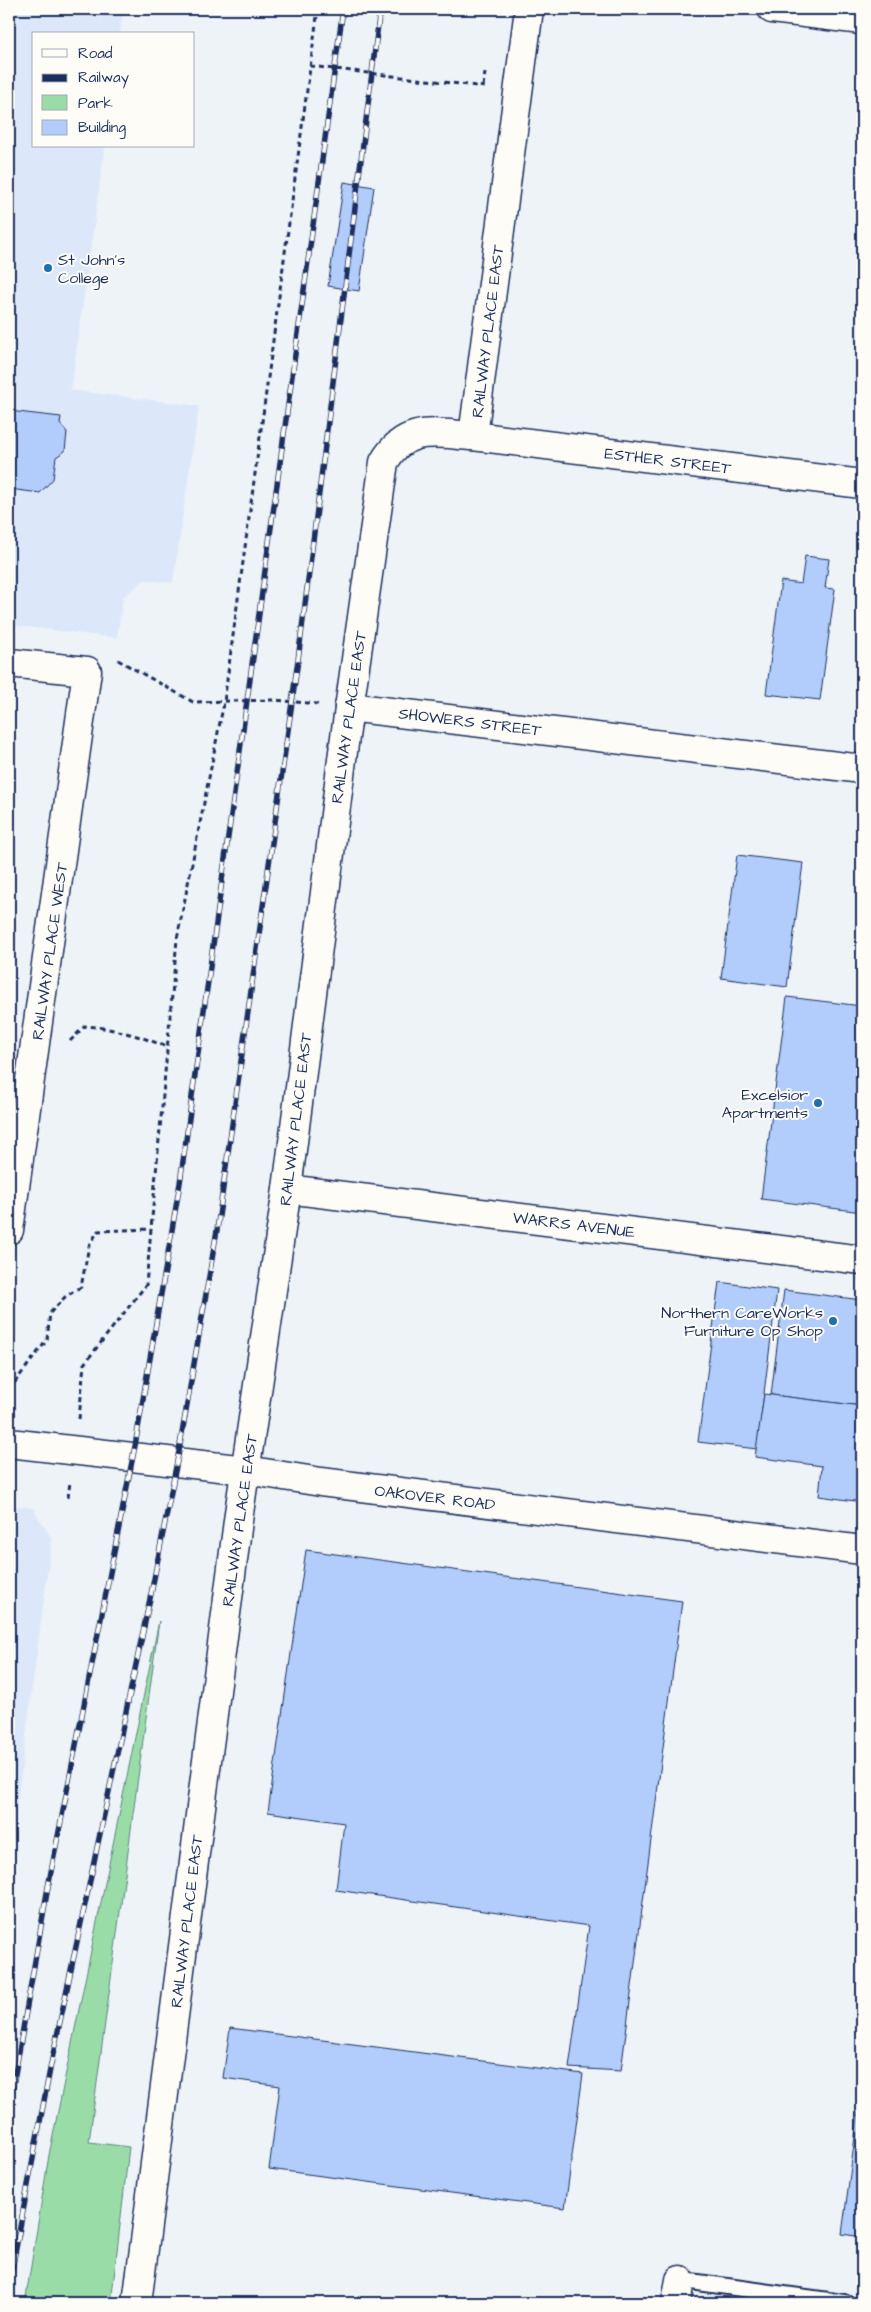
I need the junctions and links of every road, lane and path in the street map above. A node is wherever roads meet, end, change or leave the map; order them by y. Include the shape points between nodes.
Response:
1 (318, 9) edge
2 (529, 9) edge
3 (772, 9) edge
4 (862, 20) edge
5 (310, 66) junction
6 (518, 91) junction
7 (473, 436) junction
8 (862, 484) edge
9 (116, 659) dead end
10 (9, 662) edge
11 (224, 702) junction
12 (349, 706) junction
13 (862, 769) edge
14 (102, 1028) dead end
15 (167, 1047) junction
16 (287, 1189) junction
17 (151, 1229) junction
18 (9, 1230) edge
19 (862, 1260) edge
20 (9, 1390) edge
21 (9, 1443) edge
22 (75, 1451) junction
23 (246, 1470) junction
24 (68, 1498) dead end
25 (862, 1550) edge
26 (678, 2292) edge
27 (137, 2303) edge
28 (847, 2303) edge

1 - 5 path
2 - 6 street, RAILWAY PLACE EAST
3 - 4 street
5 - 6 path
5 - 11 path
6 - 7 street, RAILWAY PLACE EAST
7 - 8 street, ESTHER STREET
7 - 12 street, RAILWAY PLACE EAST via 416,434 391,449 384,462
9 - 11 path via 193,702
10 - 18 street, RAILWAY PLACE WEST via 87,671
11 - 12 path via 274,700
11 - 15 path via 178,939
12 - 13 street, SHOWERS STREET
12 - 16 street, RAILWAY PLACE EAST
14 - 15 path via 149,1039
15 - 17 path
16 - 19 street, WARRS AVENUE
16 - 23 street, RAILWAY PLACE EAST
17 - 20 path via 98,1231 89,1246 81,1287 50,1313 47,1340
17 - 22 path via 146,1285 84,1364
21 - 22 street, OAKOVER ROAD
22 - 23 street, OAKOVER ROAD
22 - 24 path
23 - 25 street, OAKOVER ROAD
23 - 27 street, RAILWAY PLACE EAST
26 - 28 lane

